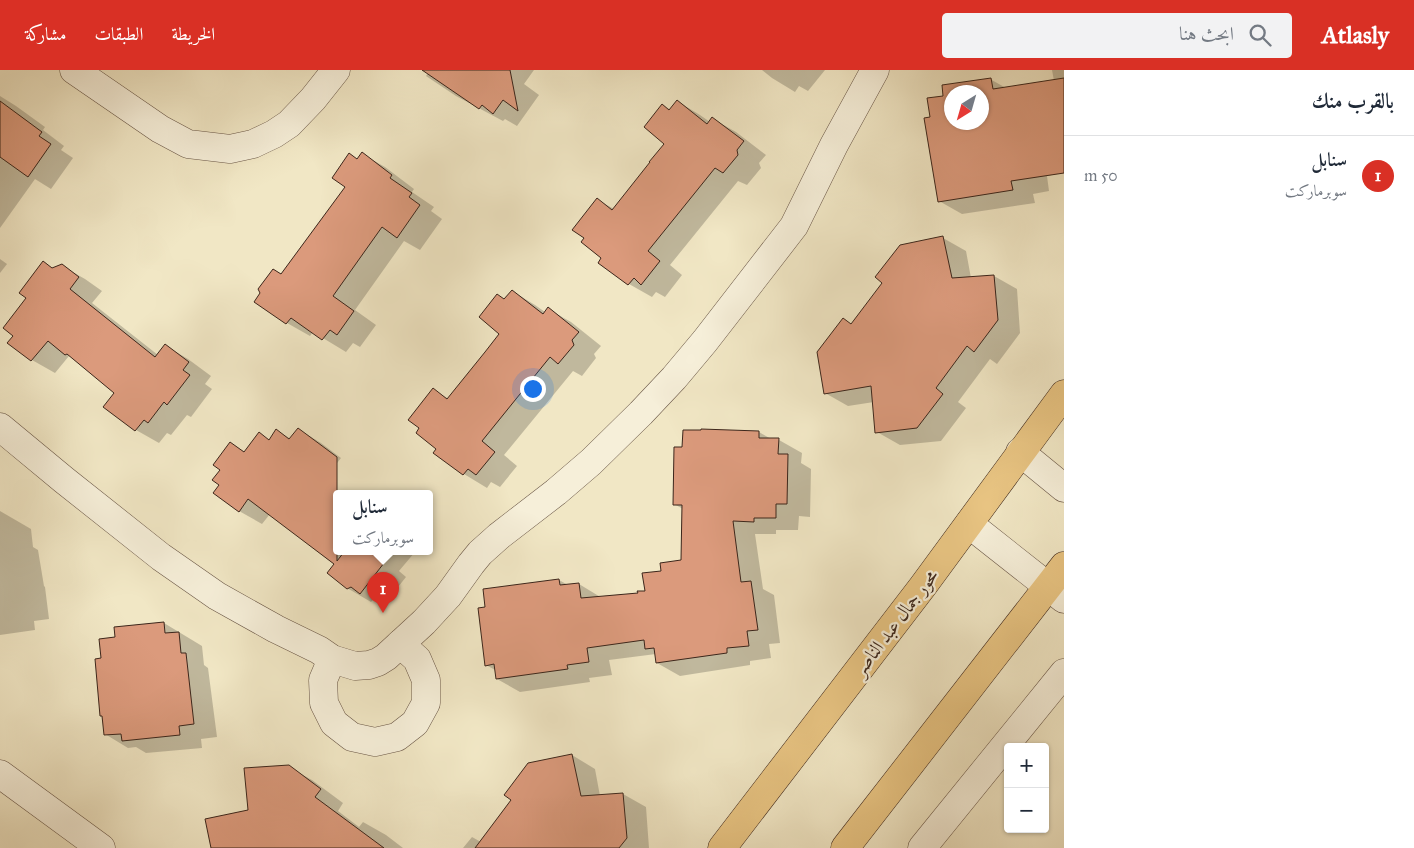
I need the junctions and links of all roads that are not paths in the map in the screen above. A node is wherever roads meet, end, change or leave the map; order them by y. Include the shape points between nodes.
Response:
1 (74, 70) edge
2 (336, 70) edge
3 (875, 70) edge
4 (1064, 394) edge
5 (0, 427) edge
6 (1020, 452) junction
7 (1064, 488) edge
8 (969, 524) junction
9 (1064, 566) edge
10 (1056, 593) edge
11 (400, 644) junction
12 (332, 659) junction
13 (1064, 673) edge
14 (0, 774) edge
15 (101, 848) edge
16 (722, 848) edge
17 (845, 848) edge
18 (922, 848) edge

1 - 2 street via 160,129 188,144 230,149 253,144 289,124
3 - 11 street via 794,226 699,348 655,399 605,448 480,553 448,596
4 - 6 main road, محور جمال عبد الناصر
5 - 12 street via 161,557 217,596
6 - 7 street
6 - 8 main road, محور جمال عبد الناصر
8 - 10 street
8 - 16 main road, محور جمال عبد الناصر
9 - 10 main road
10 - 17 main road
11 - 12 street via 386,658 369,665 355,666
11 - 12 street via 418,659 426,680 426,703 415,723 397,737 375,742 352,737 334,723 324,703 323,680
13 - 18 street
14 - 15 street

